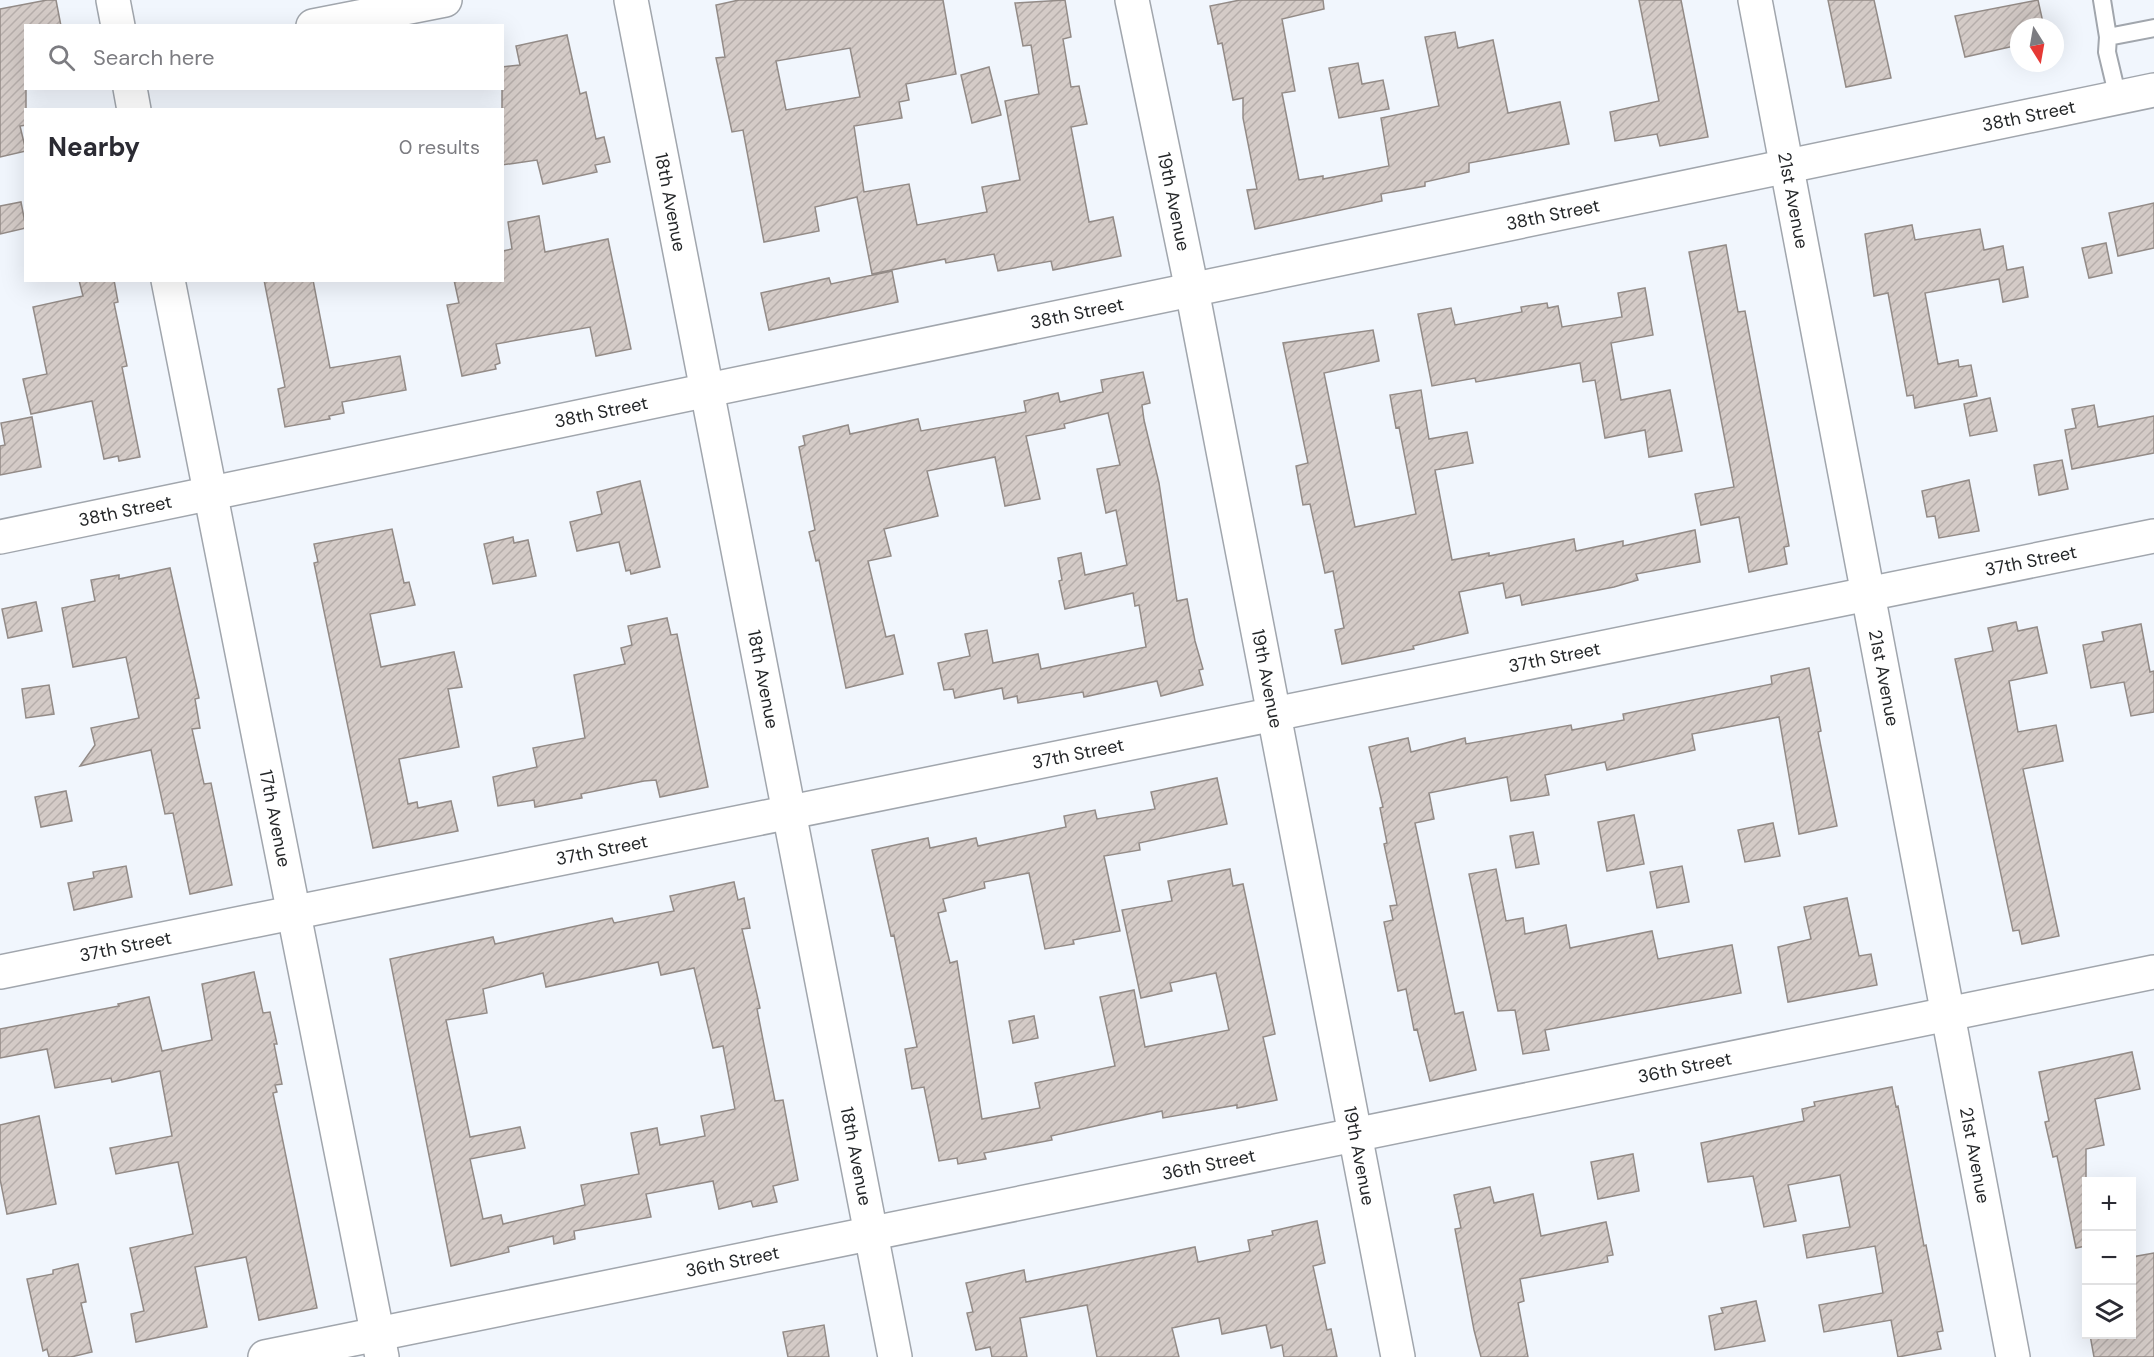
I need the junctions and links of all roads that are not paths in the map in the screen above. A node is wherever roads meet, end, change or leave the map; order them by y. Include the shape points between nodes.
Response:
1 (113, 0) edge
2 (444, 0) edge
3 (632, 0) edge
4 (1132, 0) edge
5 (1755, 0) edge
6 (2102, 0) edge
7 (118, 24) edge
8 (323, 24) edge
9 (2154, 28) edge
10 (2109, 37) junction
11 (130, 90) edge
12 (2154, 90) edge
13 (2118, 98) junction
14 (134, 108) edge
15 (1786, 167) junction
16 (168, 282) edge
17 (1192, 290) junction
18 (707, 390) junction
19 (211, 493) junction
20 (2154, 536) edge
21 (0, 537) edge
22 (1868, 594) junction
23 (1274, 714) junction
24 (789, 812) junction
25 (293, 913) junction
26 (0, 972) edge
27 (2154, 972) edge
28 (1948, 1014) junction
29 (1355, 1135) junction
30 (871, 1233) junction
31 (379, 1346) edge
32 (265, 1357) edge
33 (895, 1357) edge
34 (1398, 1357) edge
35 (2013, 1357) edge

1 - 7 street
2 - 8 street
3 - 18 street, 18th Avenue
4 - 17 street, 19th Avenue
5 - 15 street, 21st Avenue
6 - 10 lane
9 - 10 lane
10 - 13 lane via 2107,52
11 - 14 street
12 - 13 street, 38th Street
13 - 15 street, 38th Street
15 - 17 street, 38th Street
15 - 22 street, 21st Avenue
16 - 19 street, 17th Avenue
17 - 18 street, 38th Street
17 - 23 street, 19th Avenue
18 - 19 street, 38th Street
18 - 24 street, 18th Avenue
19 - 21 street, 38th Street
19 - 25 street, 17th Avenue
20 - 22 street, 37th Street
22 - 23 street, 37th Street
22 - 28 street, 21st Avenue
23 - 24 street, 37th Street
23 - 29 street, 19th Avenue
24 - 25 street, 37th Street
24 - 30 street, 18th Avenue
25 - 26 street, 37th Street
25 - 31 street, 17th Avenue
27 - 28 street, 36th Street
28 - 29 street, 36th Street
28 - 35 street, 21st Avenue
29 - 30 street, 36th Street
29 - 34 street, 19th Avenue
30 - 31 street, 36th Street
30 - 33 street, 18th Avenue
31 - 32 street, 36th Street

